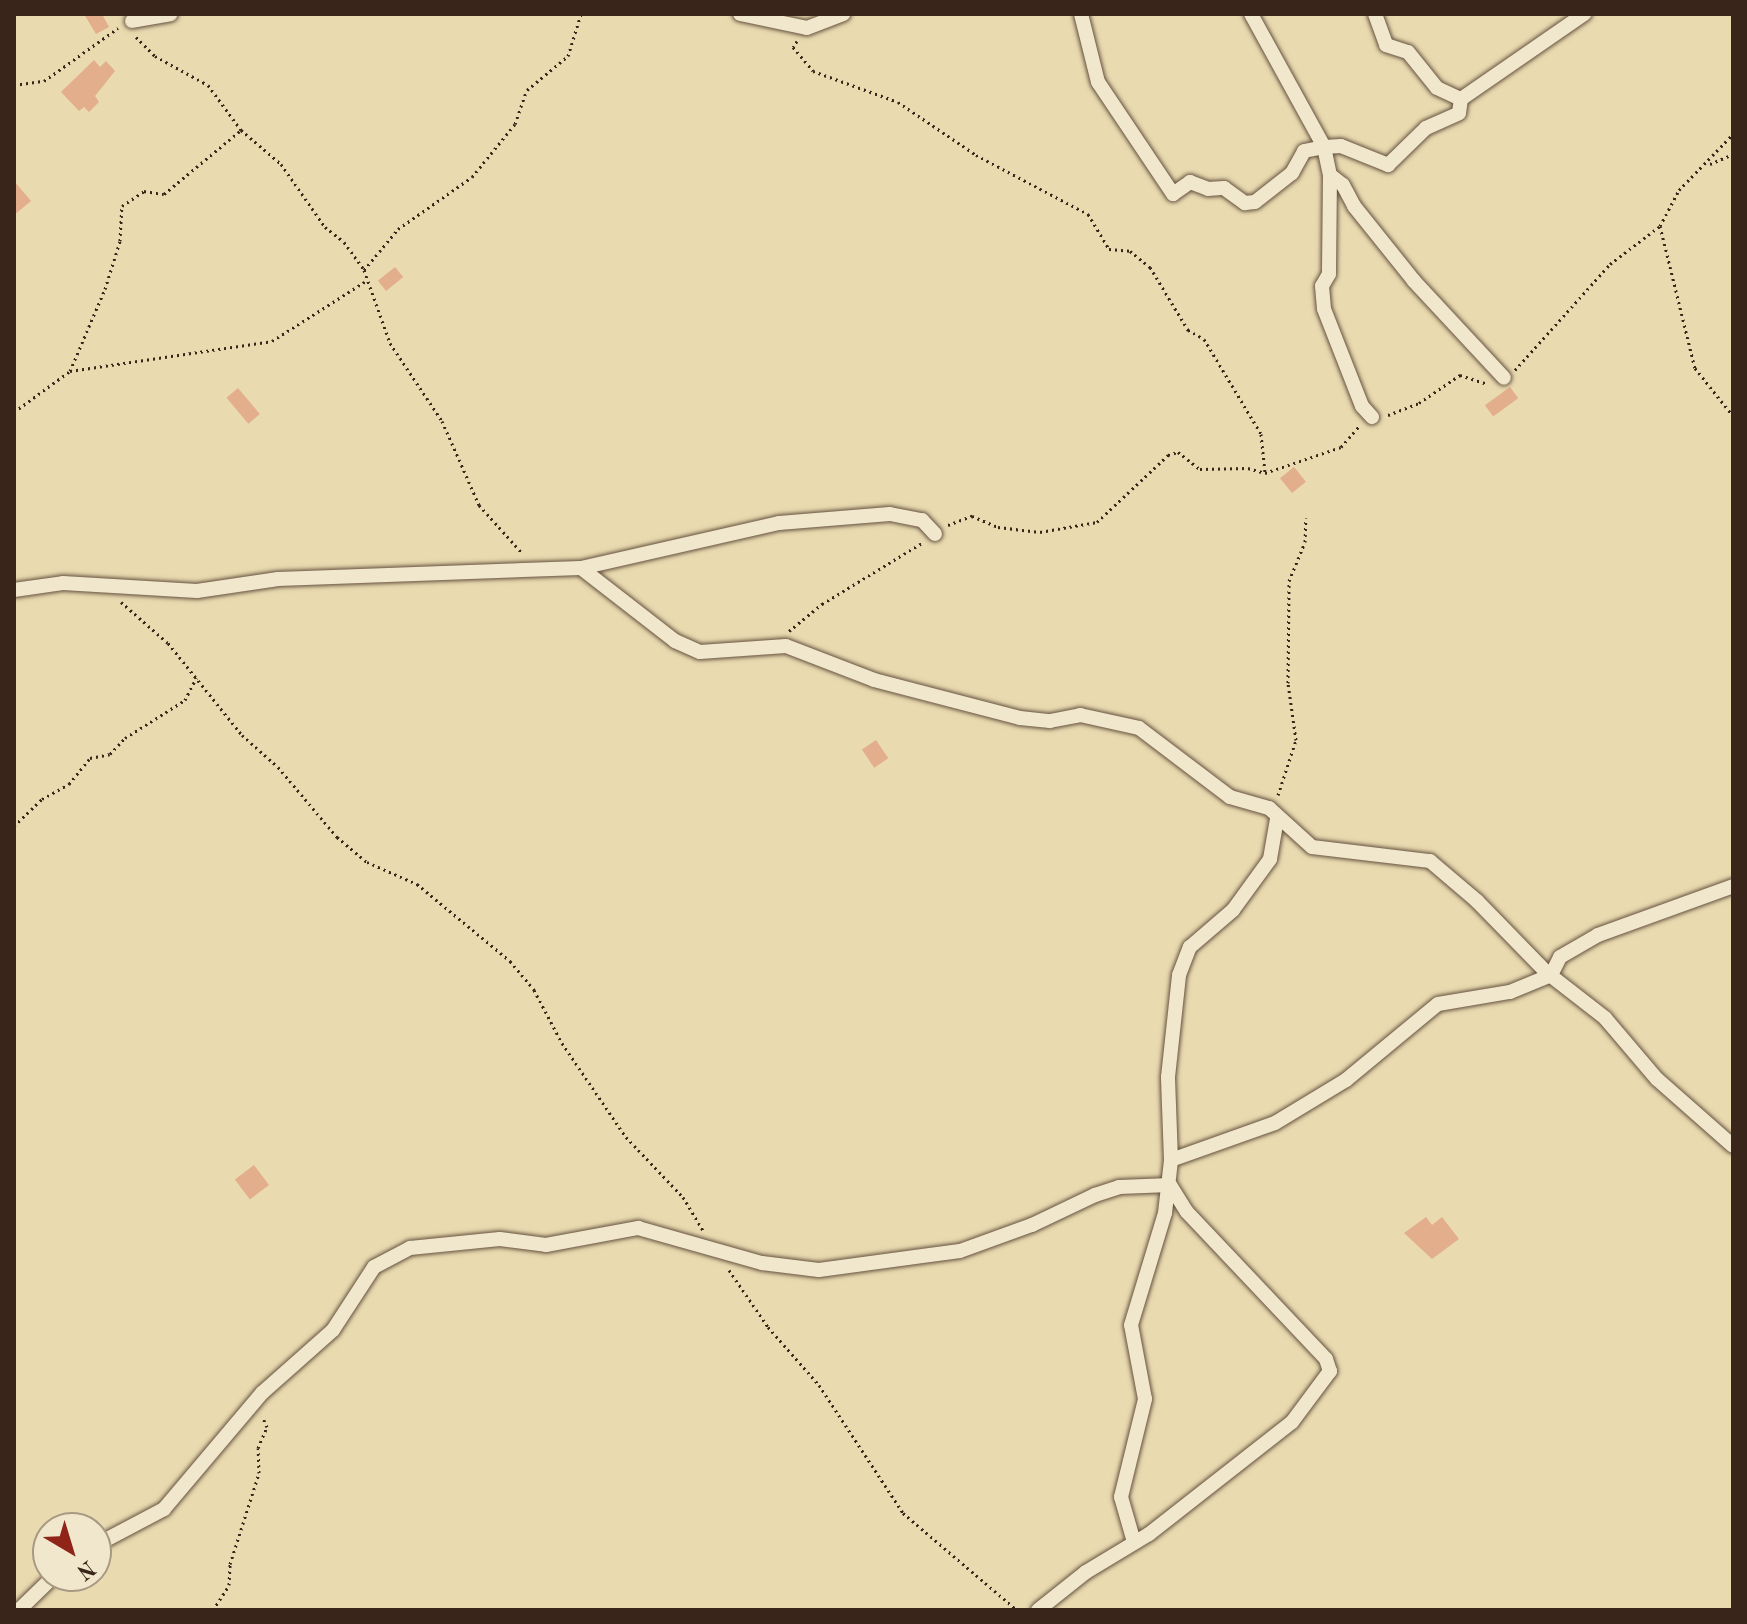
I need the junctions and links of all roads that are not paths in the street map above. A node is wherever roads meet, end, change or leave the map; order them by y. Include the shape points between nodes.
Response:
1 (170, 14) edge
2 (740, 14) edge
3 (843, 14) edge
4 (1081, 14) edge
5 (1251, 14) edge
6 (1375, 14) edge
7 (1584, 14) edge
8 (134, 20) road end
9 (1461, 99) junction
10 (1324, 147) junction
11 (1330, 175) junction
12 (1504, 378) road end
13 (1372, 417) road end
14 (935, 534) road end
15 (581, 568) junction
16 (14, 590) edge
17 (1273, 813) junction
18 (1733, 886) edge
19 (1551, 975) junction
20 (1733, 1146) edge
21 (1171, 1160) junction
22 (1170, 1185) junction
23 (112, 1537) edge
24 (1134, 1542) junction
25 (38, 1592) edge
26 (19, 1610) edge
27 (1038, 1610) edge

1 - 8 street
2 - 3 street via 807,28
4 - 10 street via 1098,82 1173,194 1190,182 1224,188 1245,203 1255,202 1292,173 1304,151
5 - 10 street
6 - 9 street via 1386,45 1408,52 1437,88
7 - 9 street
9 - 10 street via 1459,113 1426,128 1388,165 1341,146
10 - 11 street
11 - 12 street via 1414,281
11 - 13 street via 1324,309 1362,406
14 - 15 street via 922,520 890,514 779,523
15 - 16 street via 278,579 197,591 63,583
15 - 17 street via 675,641 719,654 786,646 874,680 1020,718 1050,721 1080,715 1139,728 1230,797
17 - 19 street via 1312,847 1430,861
17 - 21 street via 1270,859 1233,910 1190,947 1179,975 1168,1077
18 - 19 street via 1588,940 1560,957
19 - 20 street via 1605,1018 1657,1079
19 - 21 street via 1510,992 1438,1004 1346,1080 1275,1123
21 - 22 street
22 - 23 street via 1119,1187 960,1251 796,1270 638,1228 546,1245 500,1239 410,1248 374,1267 333,1330 280,1375 164,1509
22 - 24 street via 1131,1325 1145,1399 1121,1497
22 - 24 street via 1187,1212 1326,1359 1330,1371 1292,1422
24 - 27 street
25 - 26 street

